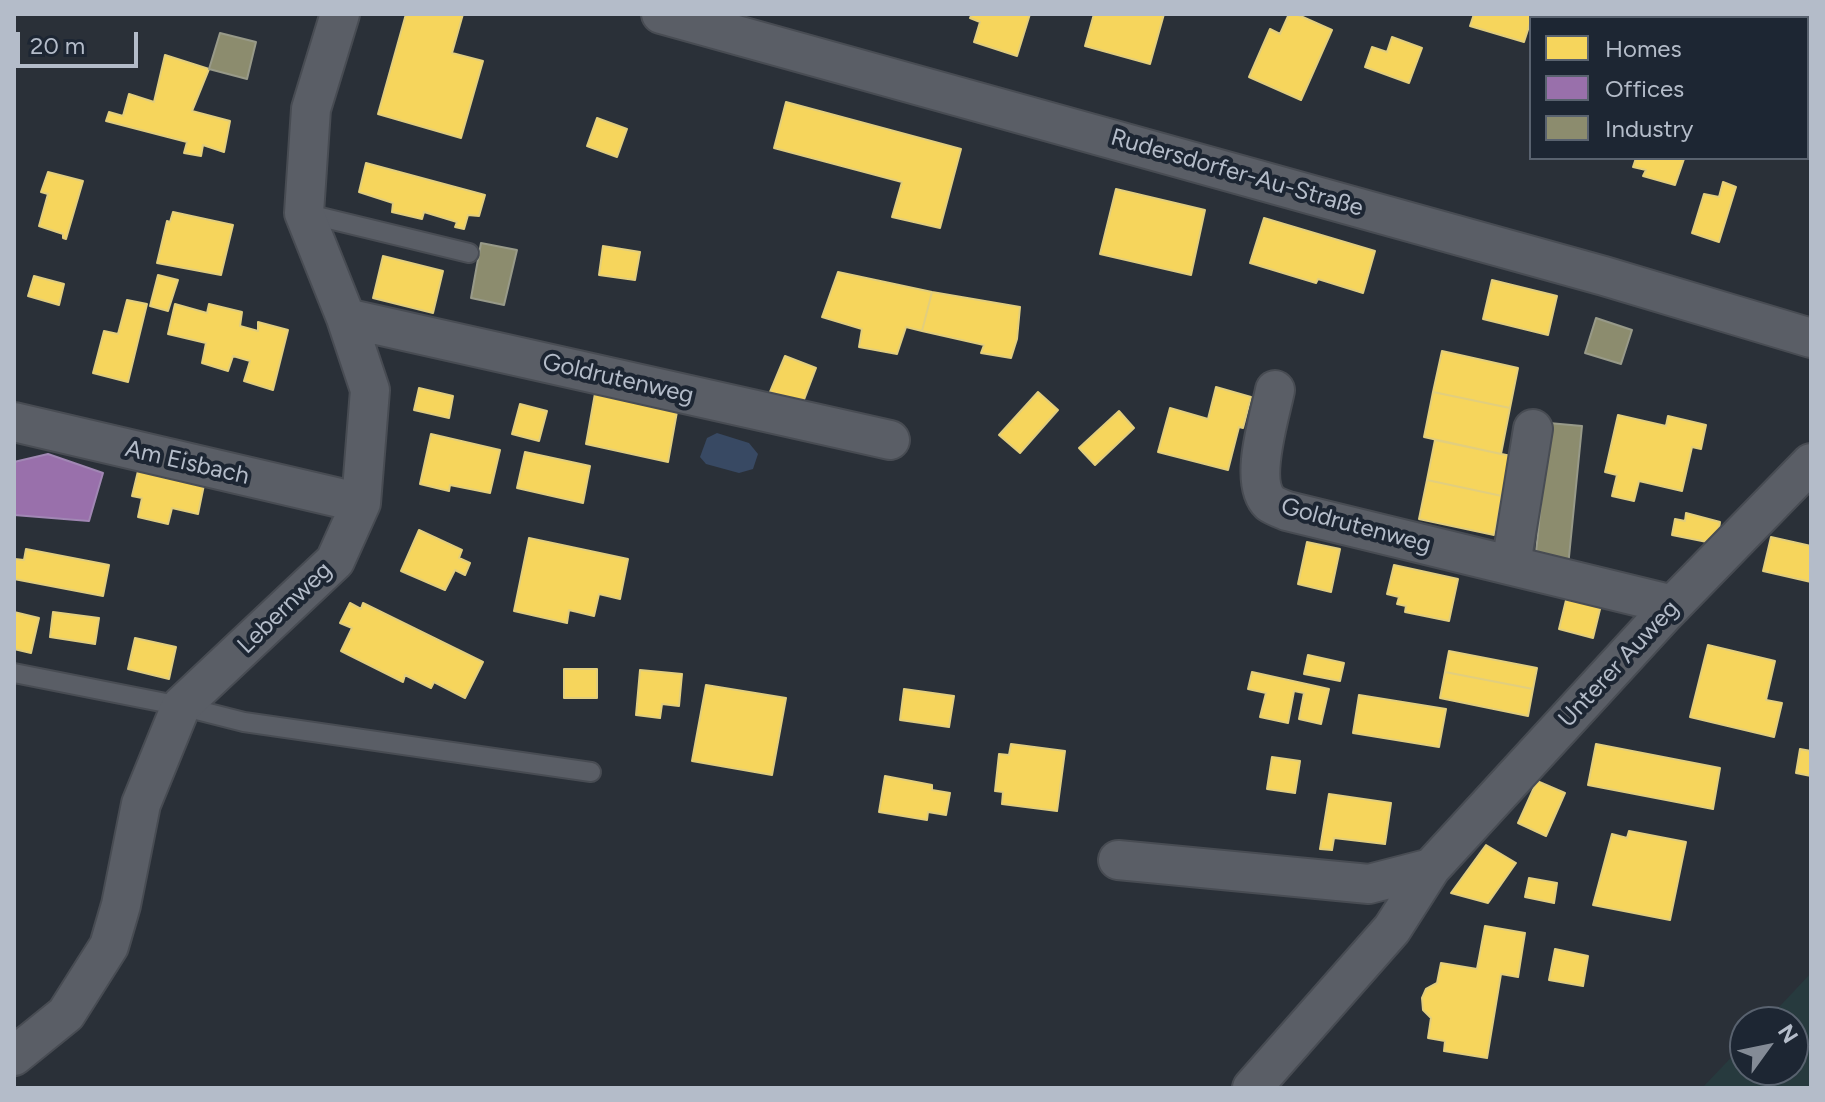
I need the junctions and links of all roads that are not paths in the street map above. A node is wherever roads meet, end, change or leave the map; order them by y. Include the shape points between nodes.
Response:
1 (340, 14) edge
2 (661, 14) edge
3 (304, 213) junction
4 (469, 253) dead end
5 (346, 318) junction
6 (1811, 338) edge
7 (1275, 390) dead end
8 (14, 422) edge
9 (1533, 429) dead end
10 (890, 440) dead end
11 (1809, 470) edge
12 (361, 503) junction
13 (1511, 565) junction
14 (1673, 605) junction
15 (14, 673) edge
16 (181, 706) junction
17 (591, 772) dead end
18 (1118, 860) dead end
19 (1431, 868) junction
20 (14, 1056) edge
21 (1252, 1088) edge

1 - 3 street, Lebernweg via 311,109
2 - 6 street, Rudersdorfer-Au-Straße
3 - 4 lane
3 - 5 street, Lebernweg
5 - 10 street, Goldrutenweg
5 - 12 street, Lebernweg via 370,390
7 - 13 street, Goldrutenweg via 1260,465 1260,488 1270,504
8 - 12 street, Am Eisbach
9 - 13 street
11 - 14 street, Unterer Auweg
12 - 16 street, Lebernweg via 335,561
13 - 14 street, Goldrutenweg
14 - 19 street, Unterer Auweg
15 - 16 lane
16 - 17 lane via 244,722
16 - 20 street, Lebernweg via 141,804 109,946 66,1014
18 - 19 street via 1369,884
19 - 21 street, Unterer Auweg via 1392,929

